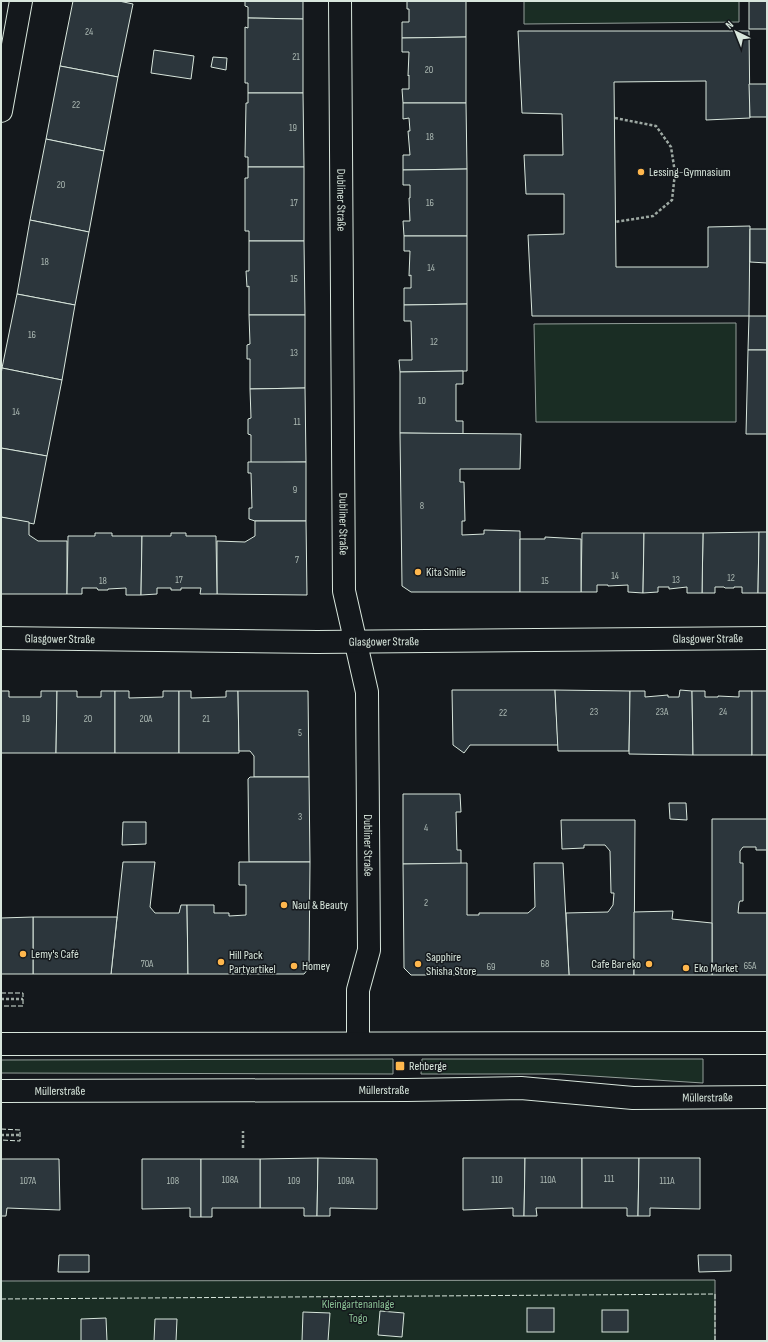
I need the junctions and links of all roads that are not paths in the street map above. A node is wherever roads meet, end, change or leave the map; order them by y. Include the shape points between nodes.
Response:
1 (21, 1) edge
2 (340, 1) edge
3 (1, 112) edge
4 (1, 638) edge
5 (767, 638) edge
6 (355, 641) junction
7 (358, 1043) junction
8 (767, 1043) edge
9 (1, 1044) edge
10 (1, 1091) edge
11 (767, 1097) edge

1 - 3 street
2 - 6 street, Dubliner Straße via 344,591
4 - 6 street, Glasgower Straße
5 - 6 street, Glasgower Straße
6 - 7 street, Dubliner Straße via 367,692 369,950 358,990
7 - 8 street
7 - 9 street
10 - 11 street, Müllerstraße via 522,1088 633,1098

